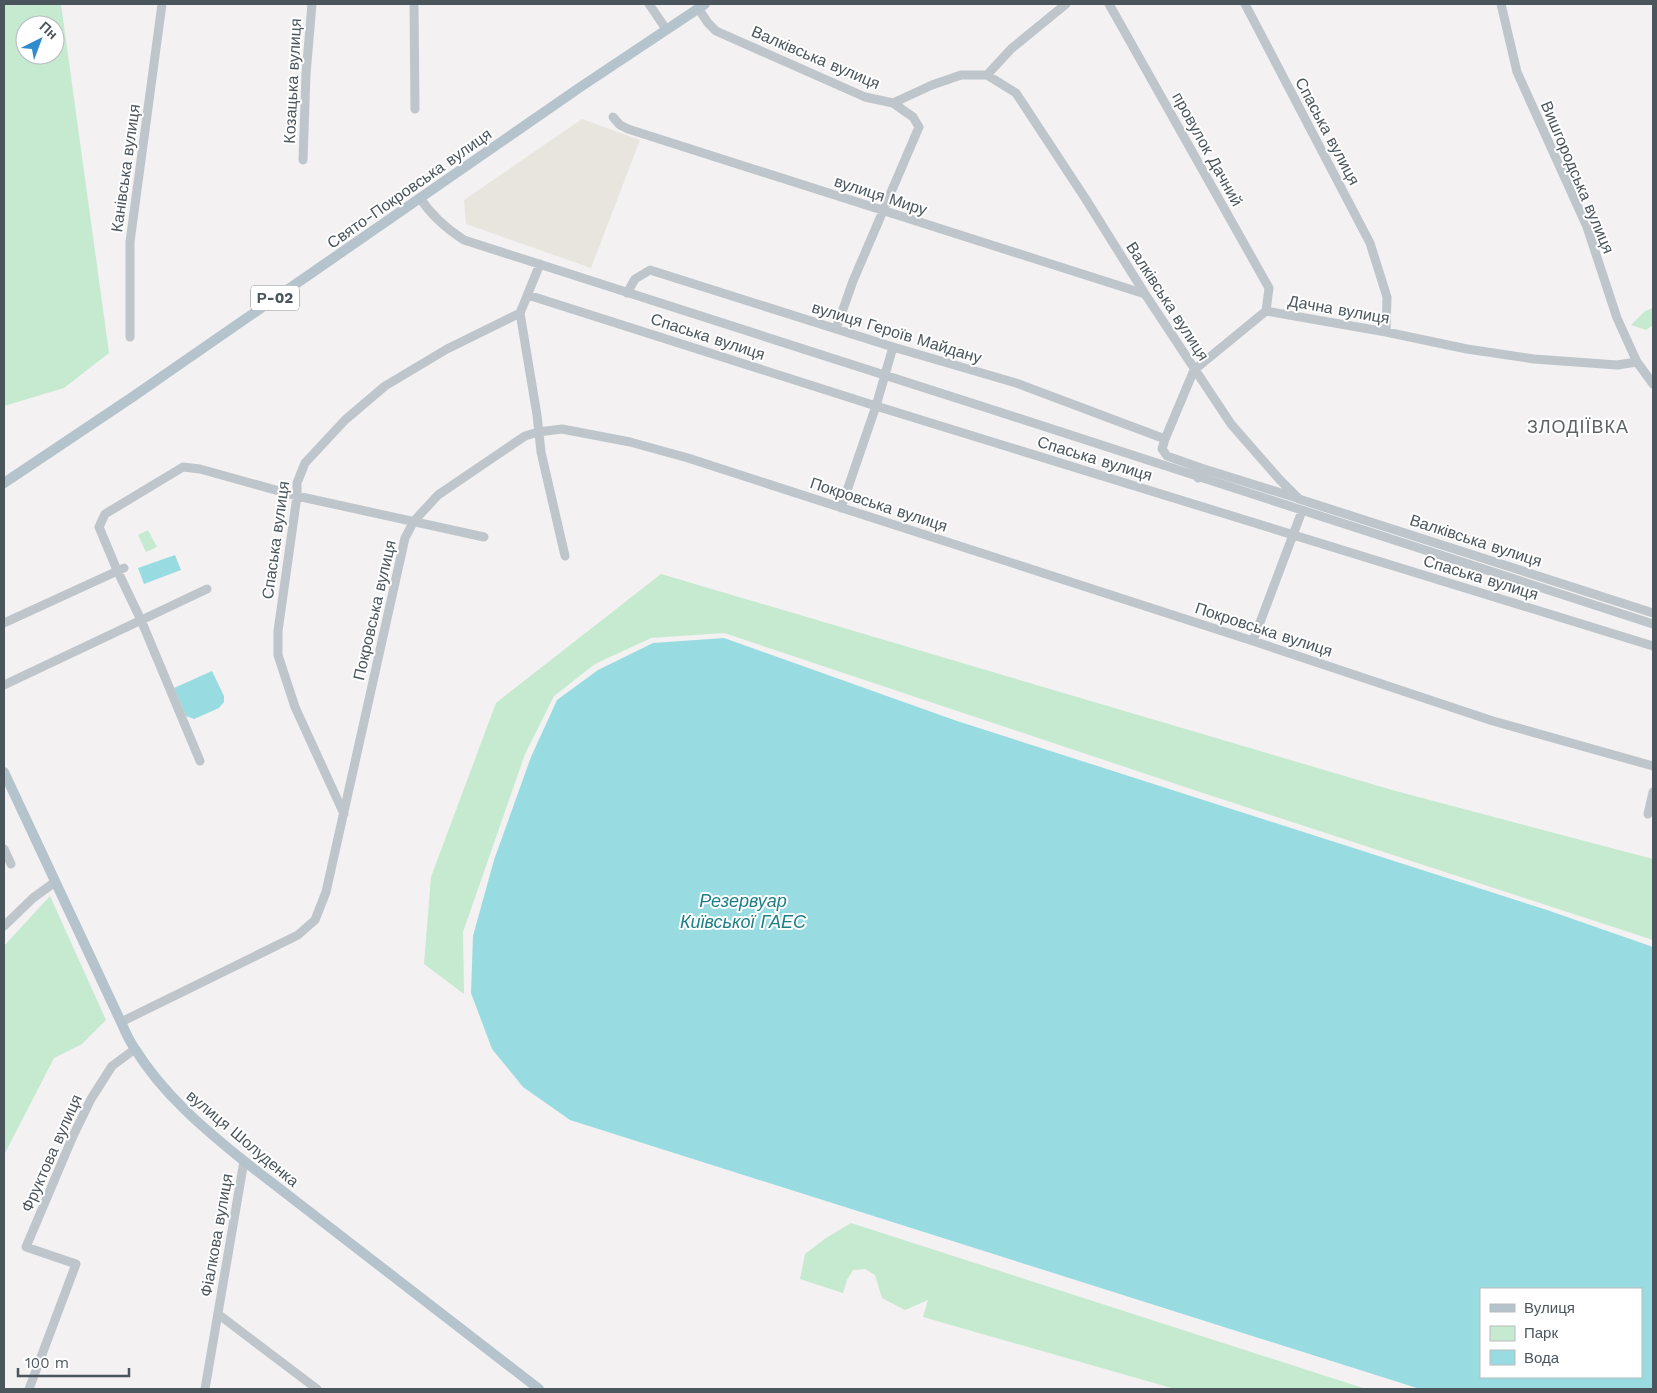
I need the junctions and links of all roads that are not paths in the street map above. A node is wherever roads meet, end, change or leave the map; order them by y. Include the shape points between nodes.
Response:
1 (162, 4) edge
2 (312, 4) edge
3 (414, 4) edge
4 (649, 4) edge
5 (1066, 4) edge
6 (1109, 4) edge
7 (1245, 4) edge
8 (1501, 4) edge
9 (702, 6) edge
10 (666, 30) junction
11 (988, 75) junction
12 (893, 103) junction
13 (415, 109) dead end
14 (613, 117) dead end
15 (303, 160) dead end
16 (420, 198) junction
17 (883, 211) junction
18 (540, 264) junction
19 (627, 293) junction
20 (1145, 294) junction
21 (528, 295) junction
22 (1266, 311) junction
23 (520, 313) junction
24 (836, 329) junction
25 (1386, 332) junction
26 (130, 337) dead end
27 (893, 347) junction
28 (1637, 362) junction
29 (1194, 370) junction
30 (886, 375) junction
31 (1653, 384) edge
32 (876, 406) junction
33 (538, 432) junction
34 (1165, 439) junction
35 (1201, 468) junction
36 (1198, 478) junction
37 (4, 483) edge
38 (297, 496) junction
39 (1299, 499) junction
40 (840, 508) junction
41 (1302, 511) junction
42 (414, 521) junction
43 (1294, 536) junction
44 (484, 537) dead end
45 (1474, 555) junction
46 (565, 556) dead end
47 (1471, 566) junction
48 (120, 569) junction
49 (207, 589) dead end
50 (1653, 613) edge
51 (141, 620) junction
52 (4, 623) edge
53 (1653, 624) edge
54 (1253, 641) junction
55 (1653, 646) edge
56 (4, 685) edge
57 (200, 761) dead end
58 (1653, 766) edge
59 (4, 772) edge
60 (1653, 792) edge
61 (344, 814) junction
62 (1648, 814) dead end
63 (4, 849) edge
64 (11, 864) dead end
65 (55, 882) junction
66 (4, 926) edge
67 (120, 1022) junction
68 (135, 1049) junction
69 (244, 1161) junction
70 (218, 1314) junction
71 (29, 1389) edge
72 (205, 1389) edge
73 (317, 1389) edge
74 (539, 1389) edge

1 - 26 street, Канівська вулиця via 130,242
2 - 15 street, Козацька вулиця
3 - 13 street
4 - 10 street
5 - 11 street via 1011,49
6 - 22 street, провулок Дачний via 1269,288
7 - 25 street, Спаська вулиця via 1370,243 1387,297
8 - 28 street, Вишгородська вулиця via 1516,72 1587,227 1617,318
9 - 10 main road, Свято-Покровська вулиця / Р-02
9 - 12 street, Валківська вулиця via 708,23 730,38 865,98
10 - 16 main road, Свято-Покровська вулиця / Р-02
11 - 12 street, Валківська вулиця via 961,76
11 - 20 street, Валківська вулиця via 1016,93
12 - 17 street via 913,117 919,127
14 - 17 street, вулиця Миру via 620,126 628,129
16 - 18 street, Спаська вулиця via 453,233 464,240
16 - 37 main road, Свято-Покровська вулиця / Р-02
17 - 20 street, вулиця Миру
17 - 24 street
18 - 19 street, Спаська вулиця
18 - 21 street
19 - 24 street, вулиця Героїв Майдану via 635,279 650,270
19 - 30 street, Спаська вулиця
20 - 29 street, Валківська вулиця
21 - 23 street
21 - 32 street, Спаська вулиця
22 - 25 street, Дачна вулиця
22 - 29 street, Дачна вулиця
23 - 33 street
23 - 38 street, Спаська вулиця via 385,386 345,420 305,463 297,483
24 - 27 street, вулиця Героїв Майдану
25 - 28 street, Дачна вулиця via 1534,359 1617,365
27 - 30 street
27 - 34 street, вулиця Героїв Майдану via 1016,383
28 - 31 street, Вишгородська вулиця
29 - 34 street, Дачна вулиця
29 - 39 street, Валківська вулиця via 1231,424
30 - 32 street
30 - 36 street, Спаська вулиця
32 - 40 street
32 - 43 street, Спаська вулиця
33 - 40 street, Покровська вулиця via 562,429 630,442
33 - 42 street, Покровська вулиця via 525,436 438,495
33 - 46 street
34 - 35 street via 1162,448 1167,456
35 - 36 street
35 - 39 street
36 - 41 street, Спаська вулиця
38 - 42 street
38 - 48 street via 183,467 105,514 99,527
38 - 61 street, Спаська вулиця via 278,631 278,655 295,707
39 - 45 street, Валківська вулиця
40 - 54 street, Покровська вулиця
41 - 43 street
41 - 47 street, Спаська вулиця
42 - 44 street
42 - 61 street, Покровська вулиця via 404,538
43 - 54 street
43 - 55 street, Спаська вулиця
45 - 47 street
45 - 50 street, Валківська вулиця
47 - 53 street, Спаська вулиця
48 - 51 street
48 - 52 street
49 - 51 street
51 - 56 street
51 - 57 street
54 - 58 street, Покровська вулиця via 1493,721
59 - 65 main road, вулиця Шолуденка
60 - 62 street
61 - 67 street, Покровська вулиця via 326,892 315,920 298,935
63 - 64 street
65 - 66 street
65 - 67 main road, вулиця Шолуденка
67 - 68 main road, вулиця Шолуденка
68 - 69 main road, вулиця Шолуденка via 175,1101
68 - 71 street, Фруктова вулиця via 112,1066 91,1099 26,1247 76,1264
69 - 70 street, Фіалкова вулиця
69 - 74 main road, вулиця Шолуденка
70 - 72 street, Фіалкова вулиця
70 - 73 street, Фіалкова вулиця

